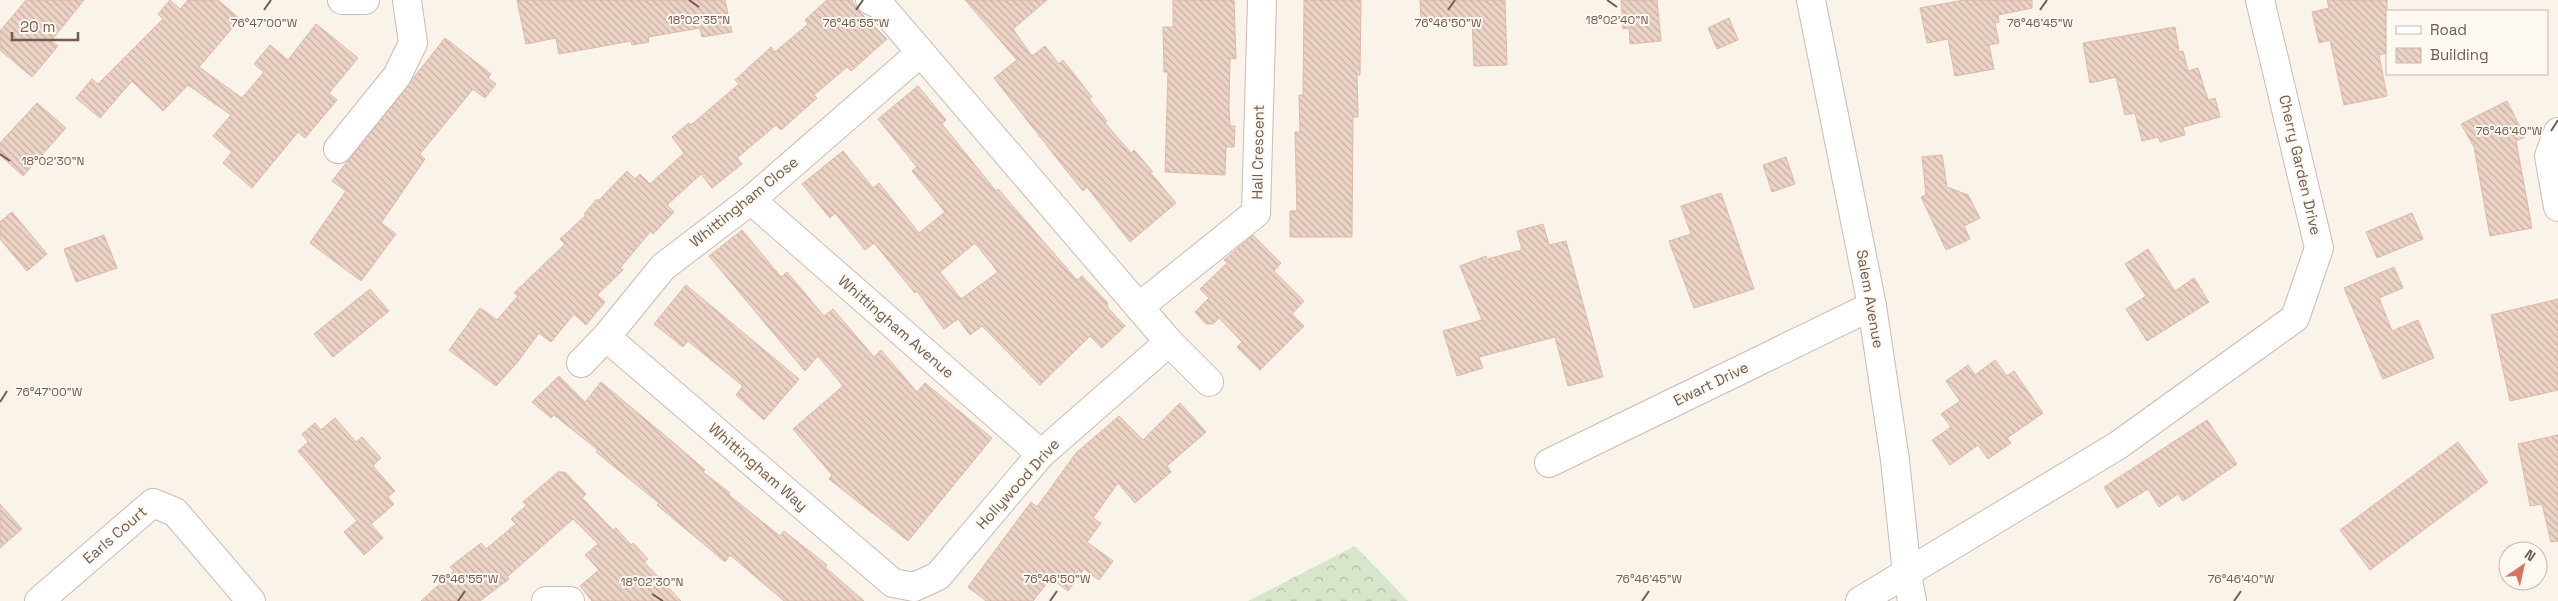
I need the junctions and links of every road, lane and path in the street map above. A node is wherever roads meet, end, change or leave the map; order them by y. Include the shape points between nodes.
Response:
1 (342, 0) edge
2 (365, 0) edge
3 (407, 0) edge
4 (870, 0) edge
5 (1262, 0) edge
6 (1811, 0) edge
7 (2260, 0) edge
8 (920, 53) junction
9 (2558, 132) edge
10 (338, 149) dead end
11 (751, 200) junction
12 (2558, 207) edge
13 (1872, 306) junction
14 (1139, 307) junction
15 (606, 337) junction
16 (1169, 342) junction
17 (582, 363) dead end
18 (1209, 382) dead end
19 (1042, 454) junction
20 (1549, 463) dead end
21 (1907, 574) junction
22 (914, 587) joint
23 (39, 601) edge
24 (251, 601) edge
25 (546, 601) edge
26 (570, 601) edge
27 (1860, 601) edge
28 (1912, 601) edge

1 - 2 street
3 - 10 street via 413,43 397,76
4 - 8 street via 880,5
5 - 14 street, Hall Crescent via 1256,213
6 - 13 street, Salem Avenue
7 - 21 street, Cherry Garden Drive via 2320,248 2295,318 2117,446
8 - 11 street, Whittingham Close
8 - 14 street
9 - 12 street via 2549,156
11 - 15 street, Whittingham Close via 663,267
11 - 19 street, Whittingham Avenue
13 - 20 street, Ewart Drive
13 - 21 street, Salem Avenue via 1895,460
14 - 16 street
15 - 17 street, Whittingham Close
15 - 22 street, Whittingham Way via 892,584
16 - 18 street
16 - 19 street, Hollywood Drive
19 - 22 street, Hollywood Drive via 938,576
21 - 27 street, Cherry Garden Drive
21 - 28 street, Salem Avenue
23 - 24 street, Earls Court via 153,503 175,512
25 - 26 street

